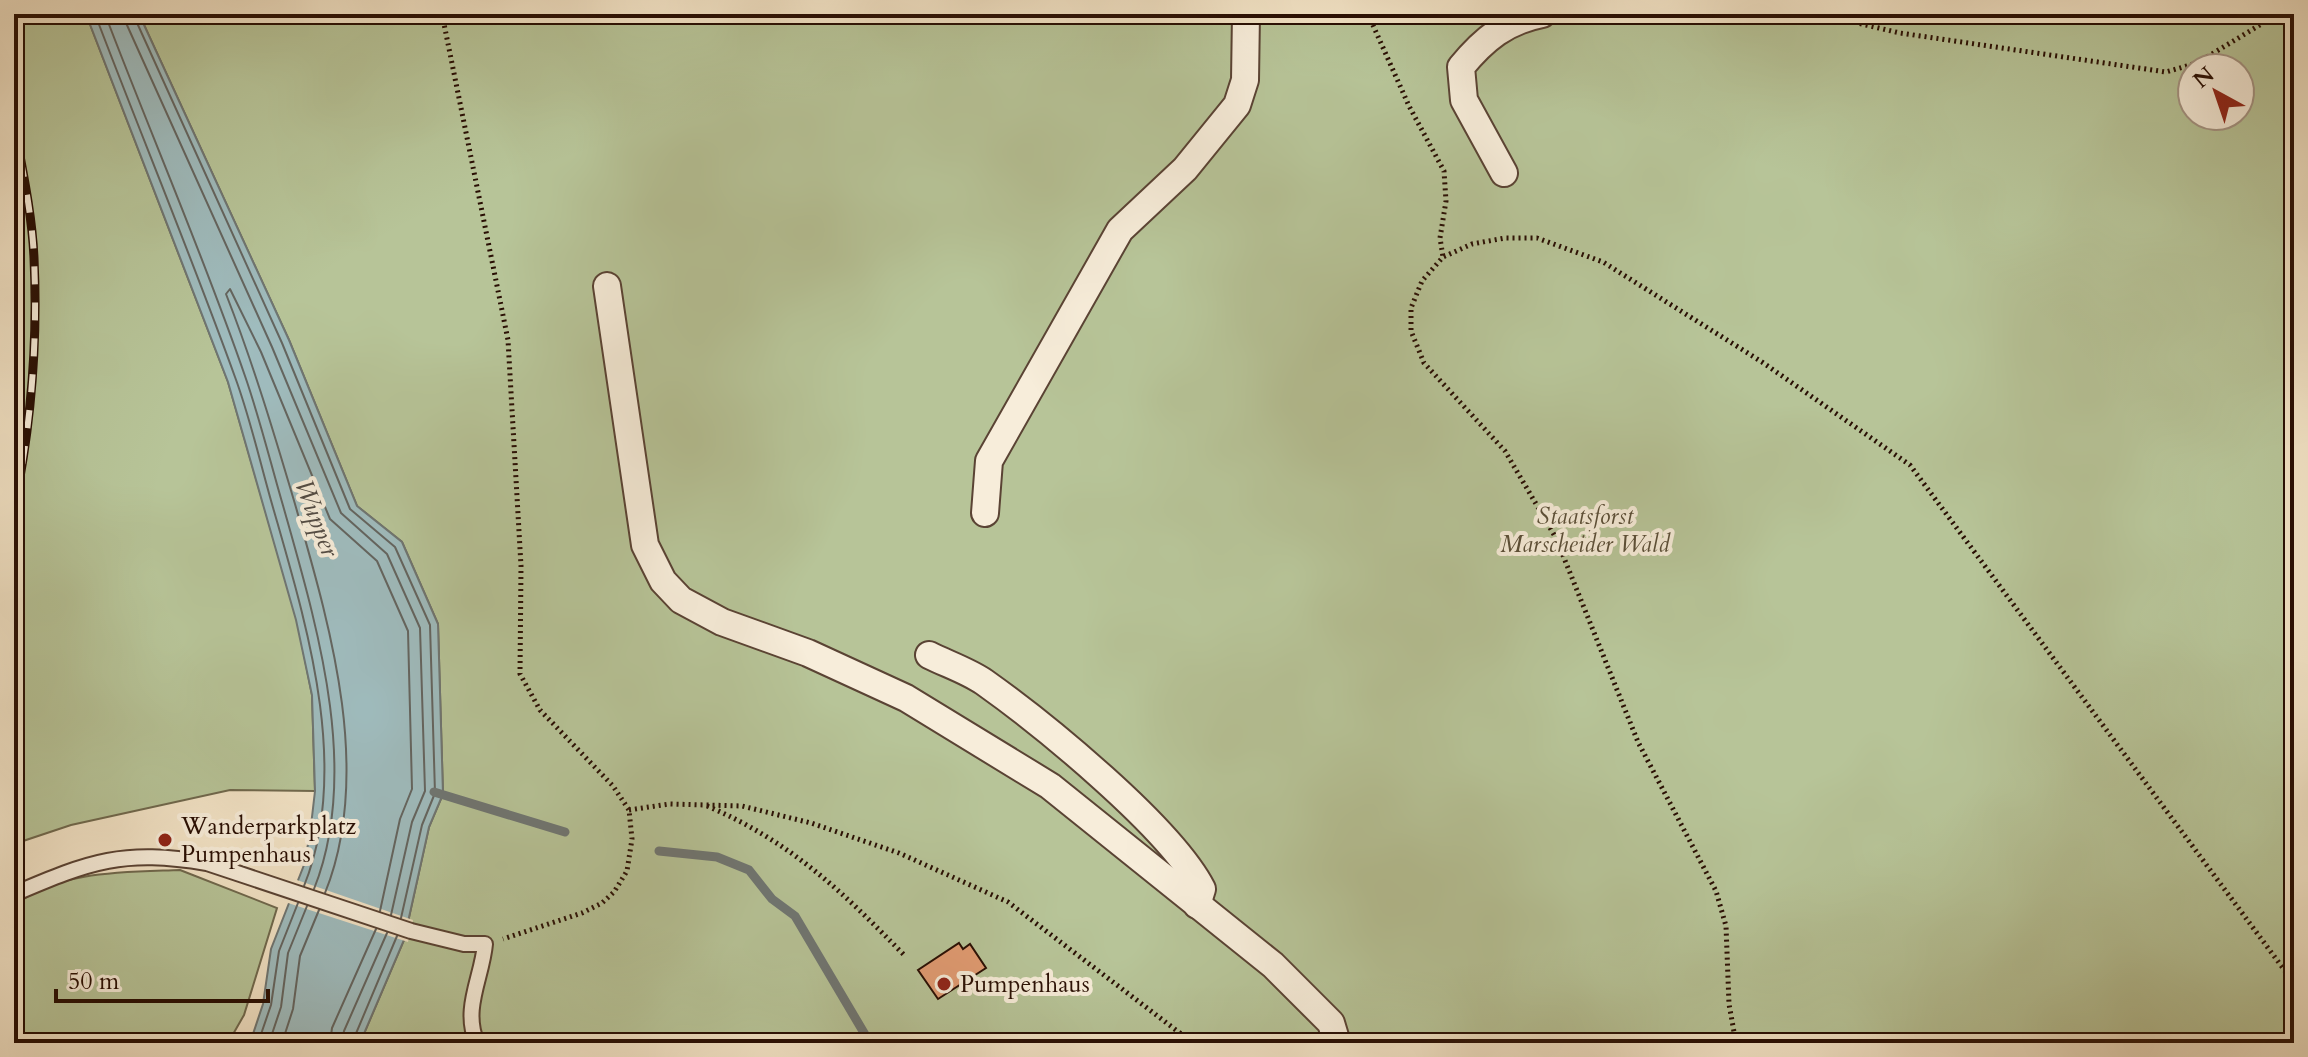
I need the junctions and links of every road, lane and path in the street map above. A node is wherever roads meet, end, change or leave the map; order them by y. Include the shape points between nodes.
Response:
1 (442, 14) edge
2 (1246, 14) edge
3 (1368, 14) edge
4 (1542, 14) edge
5 (1819, 14) edge
6 (2278, 14) edge
7 (1504, 173) dead end
8 (1443, 257) junction
9 (607, 286) dead end
10 (985, 513) dead end
11 (929, 655) dead end
12 (702, 804) junction
13 (629, 810) junction
14 (14, 894) edge
15 (1197, 905) junction
16 (485, 944) junction
17 (905, 956) dead end
18 (2294, 983) edge
19 (477, 1043) edge
20 (1193, 1043) edge
21 (1337, 1043) edge
22 (1736, 1043) edge

1 - 13 path via 508,340 521,566 520,674 540,710 613,786
2 - 10 street via 1245,80 1237,105 1185,169 1120,230 989,461
3 - 8 path via 1444,171
4 - 7 street via 1516,19 1481,43 1461,67 1464,100
5 - 6 path via 1900,33 2166,72 2197,63
8 - 18 path via 1505,238 1537,238 1573,248 1762,362 1910,465
8 - 22 path via 1422,281 1411,308 1411,331 1424,363 1505,451 1556,538 1638,742 1716,891 1726,926
9 - 15 street via 645,545 663,581 681,600 906,698 1050,786
11 - 15 street via 982,680 1161,835 1202,889
12 - 13 path
12 - 17 path via 770,837 839,887
12 - 20 path via 742,806 811,823 899,853 1008,902
13 - 16 path via 627,871 614,892 582,913
14 - 16 lane via 79,866 144,855 207,863 411,931
15 - 21 street via 1273,965 1331,1023
16 - 19 lane via 483,968 472,992

